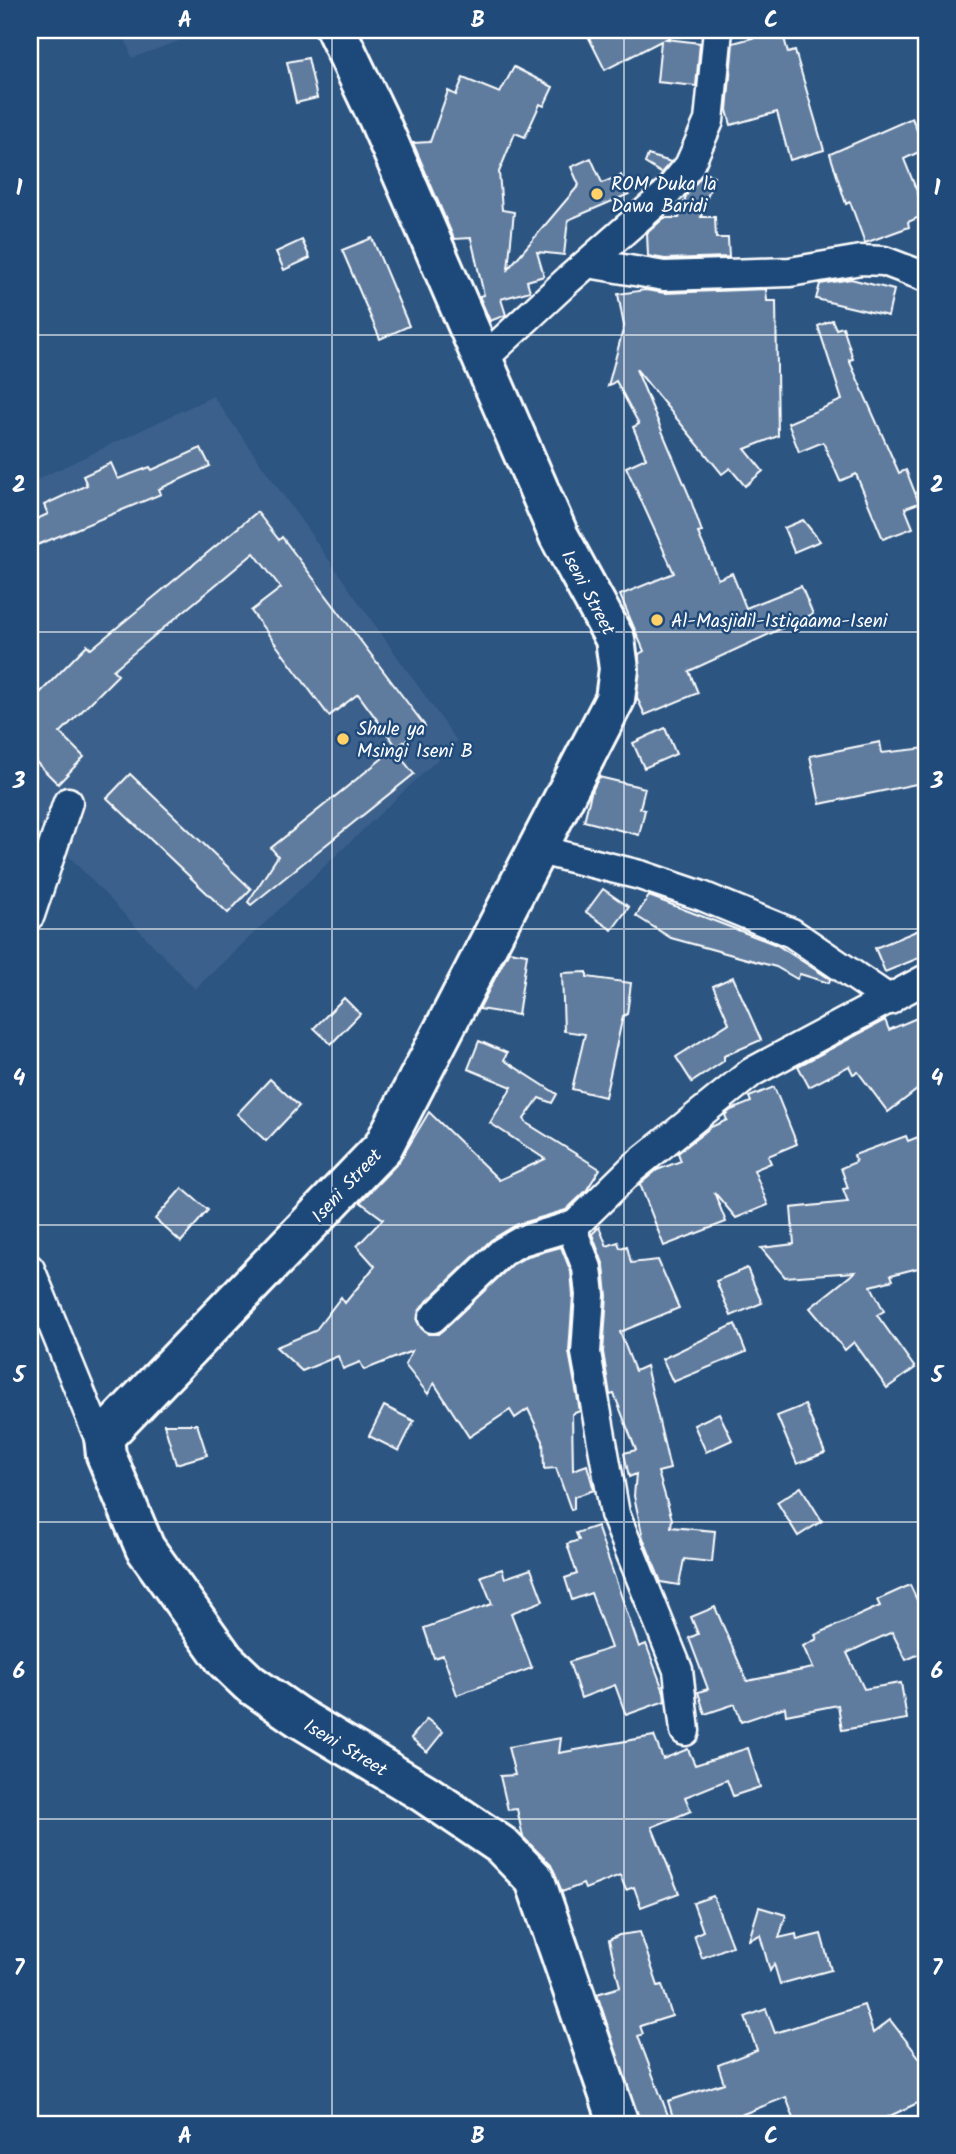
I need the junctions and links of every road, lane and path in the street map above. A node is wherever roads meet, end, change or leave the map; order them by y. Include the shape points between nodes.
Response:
1 (336, 30) edge
2 (718, 30) edge
3 (588, 262) junction
4 (926, 277) edge
5 (482, 360) junction
6 (68, 802) dead end
7 (536, 849) junction
8 (30, 915) edge
9 (926, 979) edge
10 (890, 1000) junction
11 (575, 1225) junction
12 (30, 1269) edge
13 (433, 1318) dead end
14 (106, 1455) junction
15 (685, 1731) dead end
16 (620, 2124) edge

1 - 5 street, Iseni Street
2 - 3 street via 709,121 689,166 666,194
3 - 4 street via 664,276 790,272 861,260 884,261
3 - 5 street
5 - 7 street, Iseni Street via 559,536 615,639 619,669 615,699
6 - 8 street
7 - 10 street via 640,875 792,933
7 - 14 street, Iseni Street via 383,1147 123,1415 104,1437
9 - 10 street
10 - 11 street via 752,1072 634,1168
11 - 13 street via 521,1241 502,1252
11 - 15 street via 590,1295 586,1353 615,1514 678,1670
12 - 14 street
14 - 16 street, Iseni Street via 145,1548 225,1660 298,1717 501,1845 535,1880

